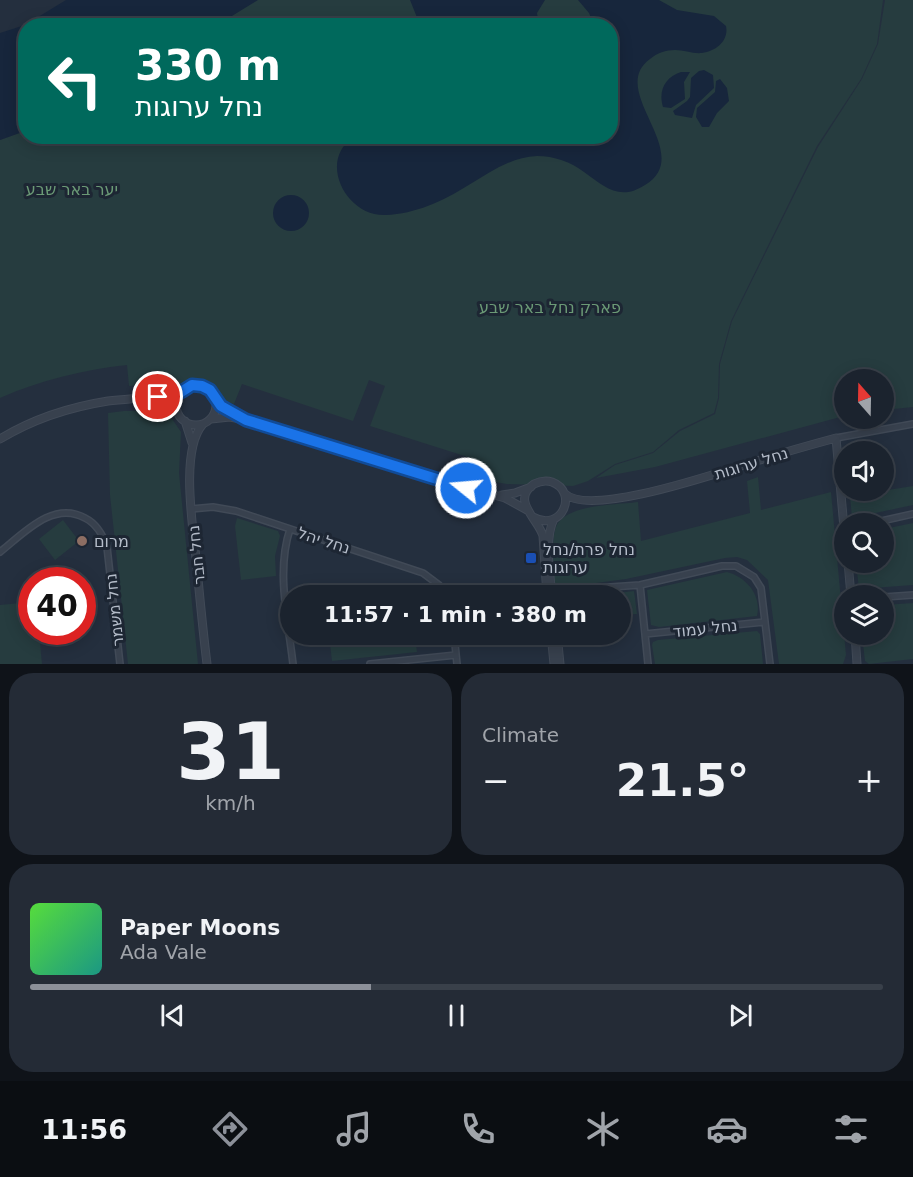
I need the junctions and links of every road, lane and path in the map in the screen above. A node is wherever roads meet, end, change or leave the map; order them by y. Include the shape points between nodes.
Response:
1 (181, 392) junction
2 (147, 399) junction
3 (216, 401) junction
4 (177, 409) junction
5 (211, 419) junction
6 (246, 420) junction
7 (185, 421) junction
8 (203, 424) junction
9 (913, 424) edge
10 (836, 438) junction
11 (0, 439) edge
12 (193, 446) junction
13 (531, 487) junction
14 (564, 493) junction
15 (489, 494) junction
16 (588, 500) junction
17 (191, 508) junction
18 (565, 508) junction
19 (527, 510) junction
20 (843, 513) edge
21 (913, 514) edge
22 (533, 518) junction
23 (894, 518) edge
24 (554, 519) junction
25 (290, 529) junction
26 (0, 552) edge
27 (439, 585) edge
28 (549, 585) edge
29 (550, 585) edge
30 (640, 585) junction
31 (631, 586) edge
32 (913, 595) edge
33 (894, 596) edge
34 (765, 622) junction
35 (645, 634) junction
36 (455, 645) edge
37 (552, 645) edge
38 (558, 645) edge
39 (856, 645) edge
40 (456, 655) junction
41 (120, 664) edge
42 (207, 664) edge
43 (293, 664) edge
44 (370, 664) edge
45 (457, 664) edge
46 (554, 664) edge
47 (560, 664) edge
48 (648, 664) edge
49 (770, 664) edge
50 (857, 664) edge

1 - 2 street
1 - 3 street via 189,386 202,386 212,392
1 - 4 street
2 - 4 street
2 - 11 street via 109,401 67,410 29,423
3 - 5 street
3 - 6 street
4 - 7 street
5 - 6 street
5 - 8 street
6 - 15 street
7 - 8 street
7 - 12 street, נחל חבר
8 - 12 street, נחל חבר
9 - 10 street, נחל ערוגות
10 - 16 street, נחל ערוגות via 656,491
10 - 20 street
12 - 17 street, נחל חבר
13 - 14 street via 548,481
13 - 15 street via 515,493
13 - 19 street via 525,500
14 - 16 street, נחל ערוגות
14 - 18 street
15 - 19 street
16 - 18 street, נחל ערוגות
17 - 25 street, נחל יהל via 227,509
17 - 42 street, נחל חבר
18 - 24 street
19 - 22 street
21 - 23 street
22 - 24 street
22 - 28 street via 543,536
24 - 29 street via 549,532
25 - 27 street, נחל יהל via 423,573
25 - 43 street via 283,565
26 - 41 street, נחל משמר via 50,516 72,513 93,523 107,547
30 - 31 street
30 - 34 street via 736,566 754,577 761,588
30 - 35 street
32 - 33 street
34 - 35 street, נחל עמוד
34 - 49 street
35 - 48 street
36 - 40 street
37 - 46 street
38 - 47 street
39 - 50 street
40 - 44 street
40 - 45 street

